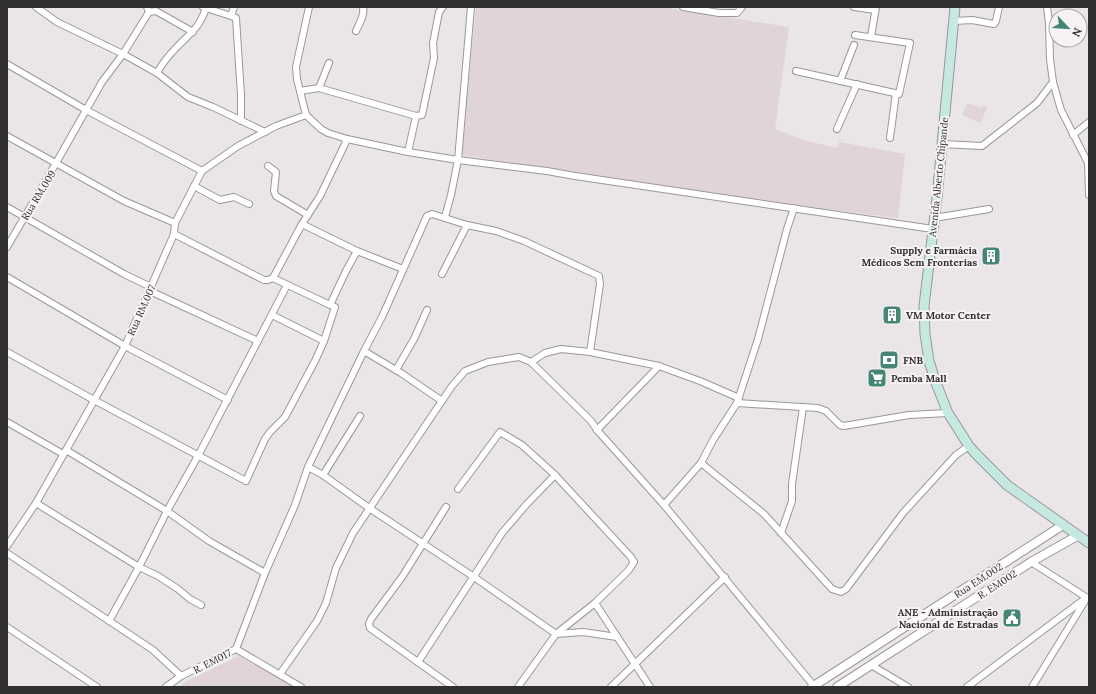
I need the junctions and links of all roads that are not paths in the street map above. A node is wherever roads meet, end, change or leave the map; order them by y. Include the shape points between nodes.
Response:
1 (36, 7) edge
2 (234, 7) edge
3 (309, 7) edge
4 (363, 7) edge
5 (443, 7) edge
6 (471, 7) edge
7 (683, 7) edge
8 (742, 7) edge
9 (854, 7) edge
10 (955, 7) edge
11 (999, 7) edge
12 (1047, 7) edge
13 (204, 8) edge
14 (876, 9) edge
15 (148, 10) edge
16 (231, 16) junction
17 (954, 21) junction
18 (356, 31) dead end
19 (193, 32) junction
20 (855, 35) dead end
21 (871, 37) junction
22 (854, 45) dead end
23 (123, 54) junction
24 (328, 63) dead end
25 (7, 64) edge
26 (796, 71) dead end
27 (157, 73) junction
28 (840, 81) junction
29 (1053, 82) junction
30 (857, 84) junction
31 (319, 88) junction
32 (300, 91) junction
33 (896, 93) junction
34 (86, 110) junction
35 (306, 115) junction
36 (416, 116) junction
37 (241, 121) junction
38 (1089, 122) edge
39 (837, 129) dead end
40 (265, 132) junction
41 (1074, 135) junction
42 (7, 136) edge
43 (890, 138) dead end
44 (346, 139) junction
45 (942, 144) junction
46 (408, 152) junction
47 (458, 160) junction
48 (56, 164) junction
49 (268, 166) dead end
50 (202, 171) junction
51 (194, 186) junction
52 (1089, 195) edge
53 (249, 204) dead end
54 (7, 207) edge
55 (794, 208) junction
56 (989, 209) dead end
57 (308, 215) junction
58 (25, 217) junction
59 (445, 218) junction
60 (934, 218) junction
61 (175, 223) junction
62 (302, 224) junction
63 (467, 225) junction
64 (933, 229) junction
65 (174, 234) junction
66 (7, 247) edge
67 (357, 251) junction
68 (402, 269) junction
69 (442, 274) dead end
70 (7, 278) edge
71 (273, 278) junction
72 (287, 285) junction
73 (150, 289) junction
74 (330, 305) junction
75 (427, 310) dead end
76 (272, 315) junction
77 (258, 341) junction
78 (324, 341) junction
79 (125, 346) junction
80 (364, 351) junction
81 (7, 352) edge
82 (590, 352) junction
83 (531, 362) junction
84 (659, 366) junction
85 (396, 370) junction
86 (94, 400) junction
87 (228, 400) junction
88 (442, 401) junction
89 (738, 401) junction
90 (803, 407) junction
91 (948, 413) junction
92 (360, 416) dead end
93 (7, 422) edge
94 (598, 430) junction
95 (969, 446) junction
96 (64, 452) junction
97 (198, 456) junction
98 (701, 463) junction
99 (308, 468) junction
100 (323, 475) junction
101 (555, 475) junction
102 (458, 488) dead end
103 (36, 503) junction
104 (664, 505) junction
105 (446, 507) dead end
106 (369, 508) junction
107 (167, 511) junction
108 (1063, 525) junction
109 (781, 533) junction
110 (1077, 536) junction
111 (422, 543) junction
112 (1089, 543) edge
113 (7, 546) edge
114 (7, 553) edge
115 (1031, 562) junction
116 (139, 567) junction
117 (265, 572) junction
118 (474, 577) junction
119 (725, 577) junction
120 (1088, 598) edge
121 (596, 603) junction
122 (201, 605) dead end
123 (109, 621) junction
124 (7, 627) edge
125 (556, 634) junction
126 (617, 636) junction
127 (236, 649) junction
128 (418, 662) junction
129 (634, 664) junction
130 (871, 665) junction
131 (280, 674) junction
132 (181, 676) junction
133 (445, 681) junction
134 (813, 686) edge
135 (97, 687) edge
136 (166, 687) edge
137 (301, 687) edge
138 (440, 687) edge
139 (453, 687) edge
140 (518, 687) edge
141 (611, 687) edge
142 (650, 687) edge
143 (837, 687) edge
144 (908, 687) edge
145 (967, 687) edge
146 (1032, 687) edge

1 - 23 street via 57,22
2 - 16 street
3 - 32 street via 296,67
4 - 18 street
5 - 36 street via 439,12 433,43 434,58 422,115
6 - 47 street
7 - 8 street via 737,14
9 - 14 street
10 - 17 main road, Avenida Alberto Chipande
11 - 17 street via 994,24 972,20
12 - 29 street
13 - 16 street
13 - 19 street via 202,20
14 - 21 street
15 - 19 street via 156,11
15 - 23 street, Rua RM.009
16 - 37 street via 236,18
17 - 45 main road, Avenida Alberto Chipande
19 - 27 street via 167,58
20 - 21 street
21 - 33 street via 910,43 899,94
22 - 28 street
23 - 27 street
23 - 34 street, Rua RM.009 via 102,82
24 - 31 street
25 - 34 street
26 - 28 street
27 - 37 street via 188,97
28 - 30 street
29 - 41 street via 1061,110
29 - 45 street via 1037,103 982,146
30 - 33 street
30 - 39 street
31 - 32 street
31 - 36 street
32 - 35 street
33 - 43 street
34 - 48 street, Rua RM.009
34 - 50 street
35 - 40 street, Rua RM.007
35 - 44 street via 321,129
36 - 46 street
37 - 40 street
38 - 41 street
40 - 50 street, Rua RM.007 via 238,146
41 - 52 street via 1088,163
42 - 48 street
44 - 46 street
44 - 57 street via 320,196
45 - 60 main road, Avenida Alberto Chipande
46 - 47 street
47 - 55 street
47 - 59 street
48 - 58 street, Rua RM.009
48 - 61 street via 124,201
49 - 57 street via 276,172 276,196
50 - 51 street, Rua RM.007
51 - 53 street via 220,200 234,197
51 - 61 street, Rua RM.007
54 - 58 street
55 - 64 street
55 - 89 street
56 - 60 street
57 - 62 street
58 - 66 street, Rua RM.009
58 - 73 street
59 - 63 street
59 - 68 street via 432,214 427,216
60 - 64 main road, Avenida Alberto Chipande
61 - 65 street, Rua RM.007
62 - 67 street
62 - 71 street
63 - 69 street
63 - 82 street via 496,231 517,239 599,276
64 - 91 main road, Avenida Alberto Chipande via 924,306 925,334 929,361
65 - 71 street via 264,280
65 - 73 street, Rua RM.007
67 - 68 street
67 - 74 street
68 - 80 street via 382,317
70 - 79 street
71 - 72 street
72 - 74 street
72 - 76 street
73 - 77 street
73 - 79 street, Rua RM.007
74 - 78 street via 334,307
75 - 85 street
76 - 77 street
76 - 78 street
77 - 87 street
78 - 97 street via 285,417 265,439 246,481
79 - 86 street, Rua RM.007
79 - 87 street
80 - 85 street
80 - 99 street
81 - 86 street
82 - 83 street via 561,349 545,352
82 - 84 street
83 - 88 street via 519,357 511,358 488,362 465,371
83 - 94 street via 592,421
84 - 89 street via 700,381
84 - 94 street
85 - 88 street
86 - 96 street, Rua RM.007
86 - 97 street
87 - 97 street
88 - 106 street
89 - 90 street
89 - 98 street
90 - 91 street via 822,409 844,426 909,415
90 - 109 street via 792,501
91 - 95 main road, Avenida Alberto Chipande
92 - 100 street
93 - 96 street
94 - 104 street
95 - 108 main road, Avenida Alberto Chipande via 1007,485
95 - 109 street via 956,455 903,513 846,589 841,592 832,589
96 - 103 street, Rua RM.007
96 - 107 street
97 - 107 street
98 - 104 street
98 - 109 street via 764,514
99 - 100 street
99 - 117 street
100 - 106 street
101 - 102 street via 522,445 500,432
101 - 118 street via 502,534
101 - 121 street via 634,562
103 - 113 street, Rua RM.007
103 - 116 street
104 - 119 street
105 - 111 street
106 - 111 street
106 - 131 street via 336,568 326,603 317,621
107 - 116 street
107 - 117 street via 209,541
108 - 110 main road, Avenida Alberto Chipande
108 - 134 street, Rua EM.002
110 - 112 main road, Avenida Alberto Chipande
110 - 115 street, R. EM002
111 - 118 street
111 - 128 street via 369,624 370,628
114 - 123 street
115 - 120 street
115 - 130 street, R. EM002
116 - 122 street via 158,576
116 - 123 street
117 - 127 street
118 - 125 street
118 - 128 street
119 - 129 street
119 - 134 street
120 - 145 street
120 - 146 street
121 - 125 street
121 - 126 street
123 - 132 street via 153,650
124 - 135 street
125 - 126 street via 583,632
125 - 140 street
126 - 129 street
127 - 131 street, R. EM017
127 - 132 street, R. EM017
128 - 133 street
129 - 141 street
129 - 142 street
130 - 143 street, R. EM002
130 - 144 street
131 - 137 street, R. EM017
132 - 136 street, R. EM017
133 - 138 street
133 - 139 street

